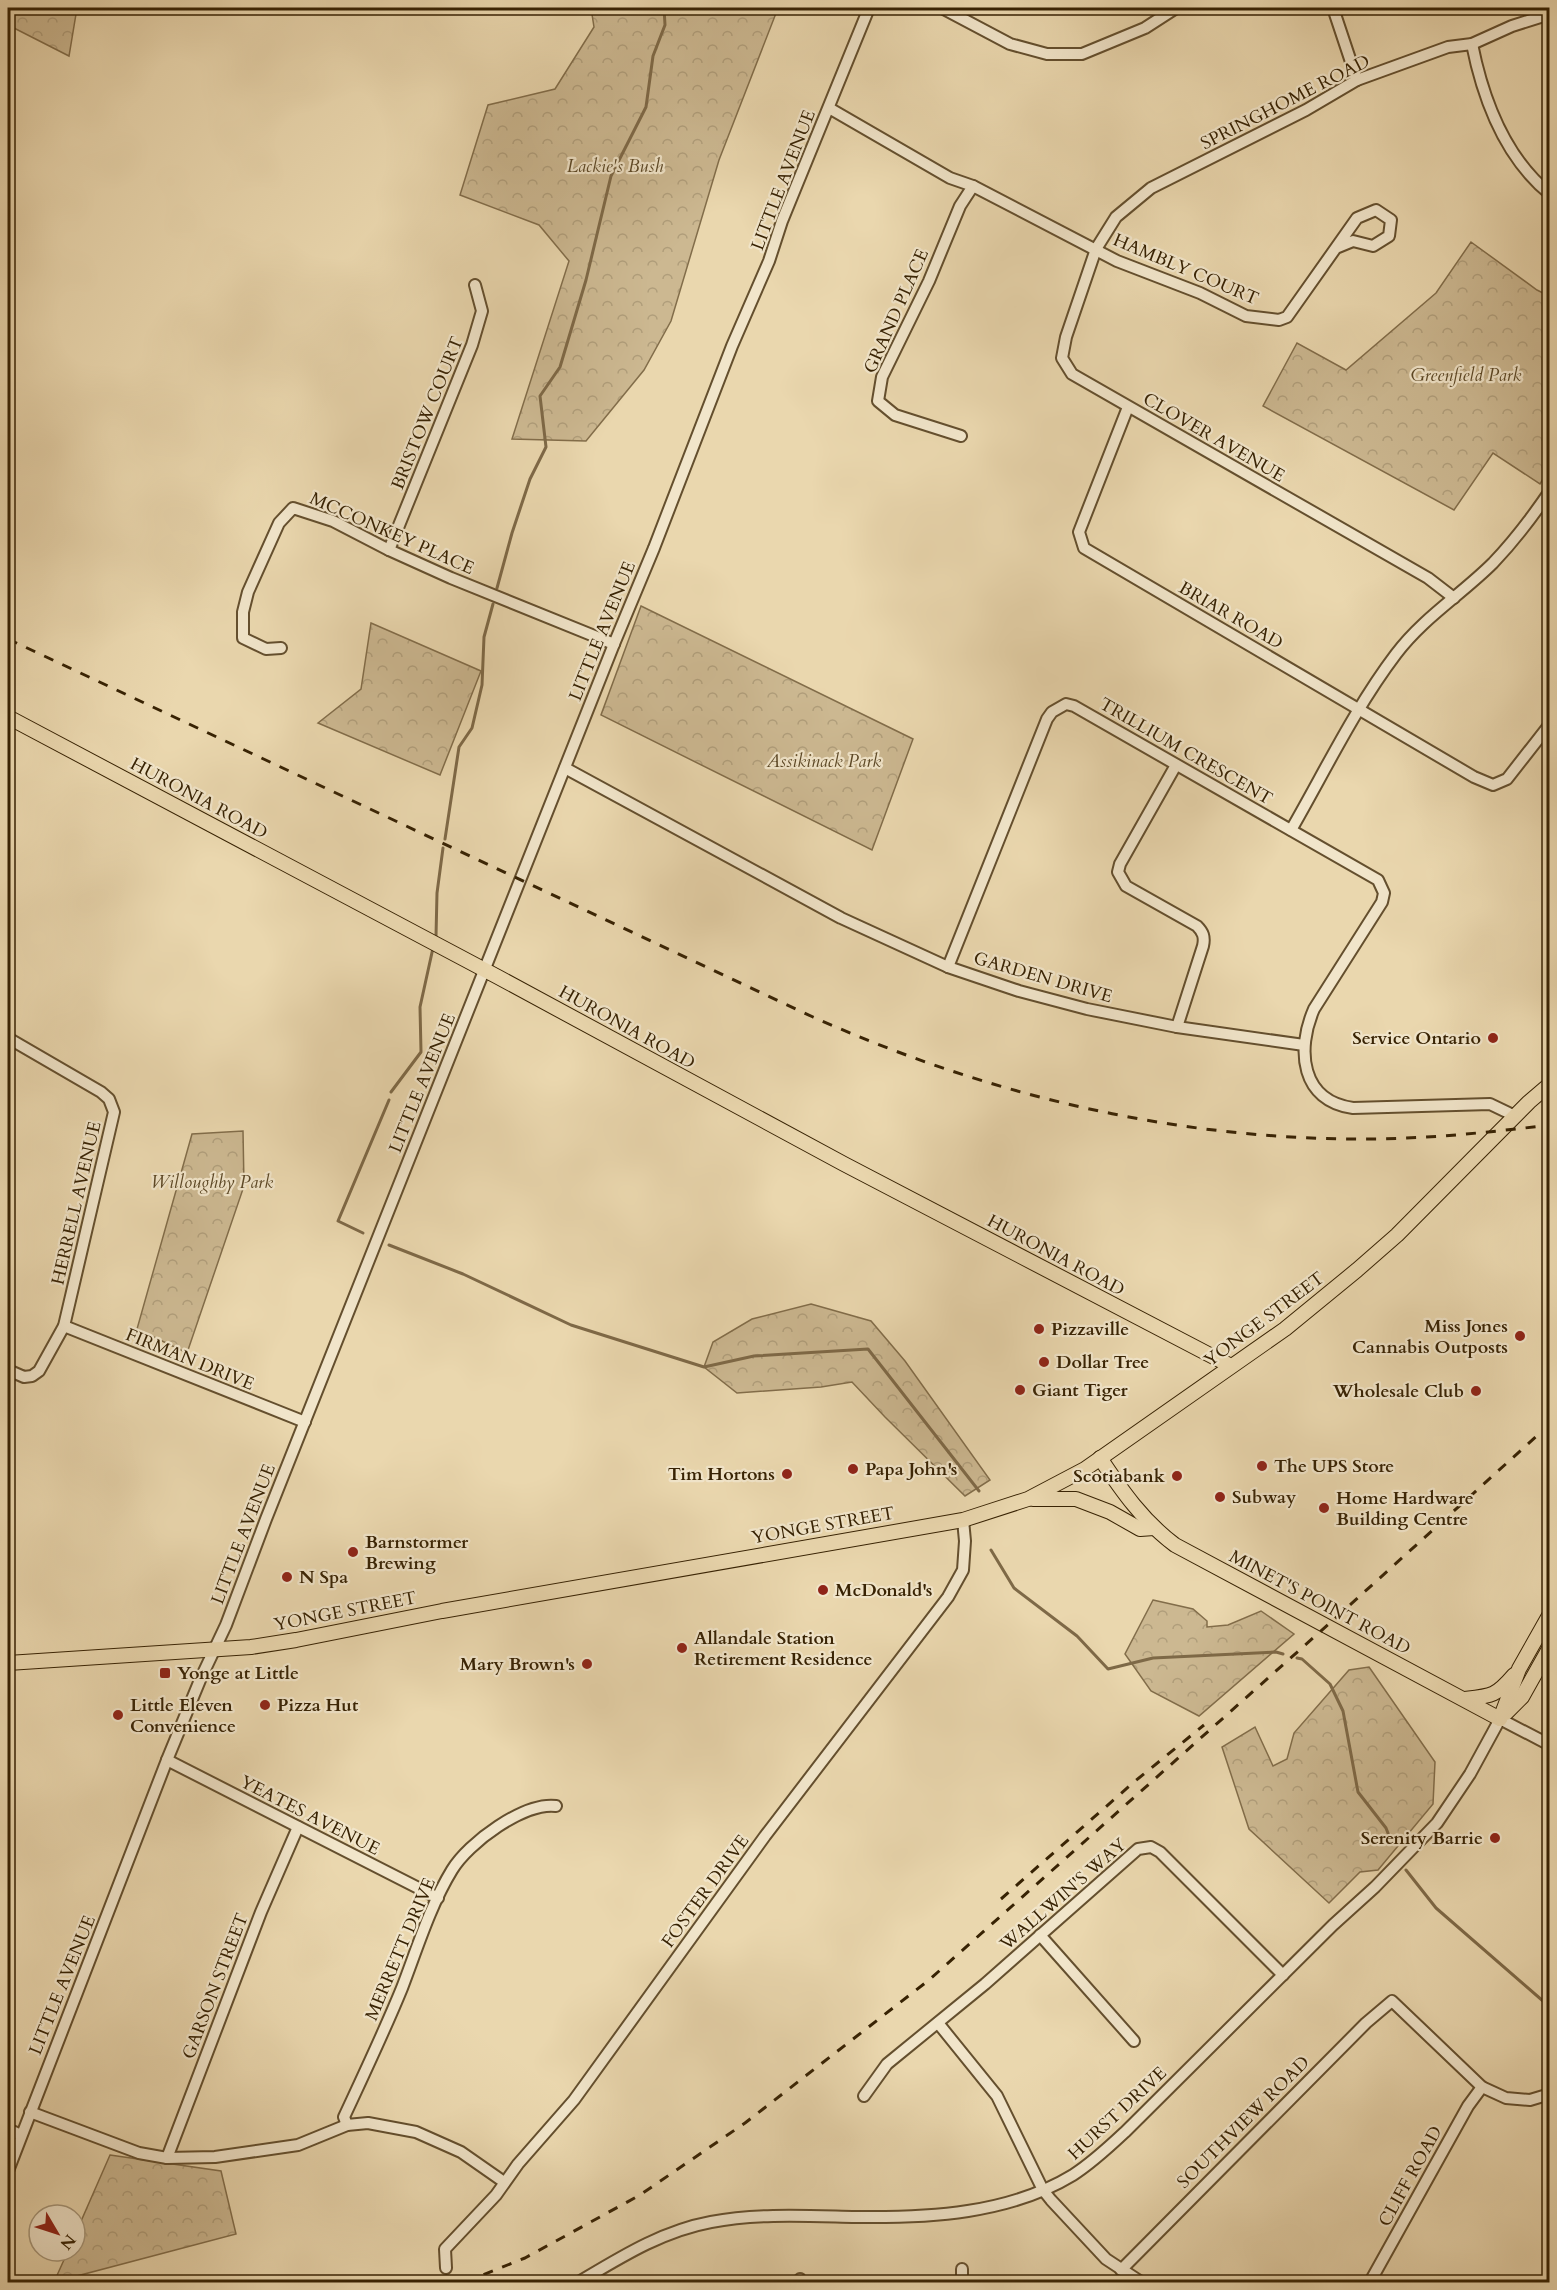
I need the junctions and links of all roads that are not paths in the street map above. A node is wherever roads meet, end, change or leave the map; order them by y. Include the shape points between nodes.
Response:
1 (869, 8) edge
2 (942, 8) edge
3 (1176, 8) edge
4 (1334, 8) edge
5 (960, 12) edge
6 (1550, 14) edge
7 (1472, 44) junction
8 (1357, 80) junction
9 (829, 108) junction
10 (974, 186) junction
11 (1550, 194) edge
12 (1336, 248) junction
13 (1096, 249) junction
14 (475, 285) dead end
15 (1128, 407) junction
16 (961, 435) dead end
17 (1550, 491) edge
18 (389, 550) junction
19 (1454, 598) junction
20 (614, 644) junction
21 (281, 648) dead end
22 (1359, 710) junction
23 (8, 717) edge
24 (1550, 724) edge
25 (1176, 765) junction
26 (565, 768) junction
27 (1291, 830) junction
28 (948, 967) junction
29 (484, 970) junction
30 (1177, 1028) junction
31 (9, 1043) edge
32 (1304, 1045) junction
33 (1550, 1084) edge
34 (1515, 1116) junction
35 (64, 1326) junction
36 (1231, 1366) junction
37 (8, 1370) edge
38 (305, 1422) junction
39 (1100, 1458) junction
40 (1028, 1499) junction
41 (963, 1520) junction
42 (1154, 1528) junction
43 (1550, 1614) edge
44 (1550, 1647) edge
45 (214, 1649) junction
46 (8, 1663) edge
47 (1519, 1669) junction
48 (1465, 1699) junction
49 (1500, 1719) junction
50 (1550, 1745) edge
51 (167, 1760) junction
52 (556, 1806) dead end
53 (298, 1827) junction
54 (438, 1898) junction
55 (1040, 1935) junction
56 (1283, 1975) junction
57 (938, 2023) junction
58 (1134, 2041) dead end
59 (1482, 2086) junction
60 (1550, 2094) edge
61 (864, 2096) dead end
62 (30, 2112) junction
63 (347, 2125) junction
64 (8, 2129) edge
65 (21, 2134) junction
66 (167, 2158) junction
67 (8, 2171) edge
68 (504, 2182) junction
69 (1043, 2190) junction
70 (446, 2268) dead end
71 (962, 2269) dead end
72 (1121, 2270) junction
73 (579, 2283) edge
74 (962, 2283) edge
75 (1141, 2283) edge
76 (1370, 2283) edge

1 - 9 street, LITTLE AVENUE
2 - 5 street
3 - 5 street via 1145,28 1082,54 1047,54 1010,44
4 - 8 street
6 - 7 street, SPRINGHOME ROAD
7 - 8 street, SPRINGHOME ROAD via 1448,47
7 - 11 street via 1479,81 1504,139 1522,166
8 - 13 street, SPRINGHOME ROAD via 1152,188 1116,217
9 - 10 street via 950,178
9 - 20 street, LITTLE AVENUE
10 - 13 street
10 - 16 street, GRAND PLACE via 960,206 882,377 878,401 895,415
12 - 12 street, HAMBLY COURT via 1353,242 1373,246 1389,236 1390,220 1376,210 1357,218
12 - 13 street, HAMBLY COURT via 1287,317 1279,320 1246,316
13 - 15 street, CLOVER AVENUE via 1062,358 1072,374
14 - 18 street, BRISTOW COURT via 482,310 472,345
15 - 19 street, CLOVER AVENUE via 1428,578
15 - 22 street, BRIAR ROAD via 1079,532 1084,548
17 - 19 street via 1493,562
18 - 20 street, MCCONKEY PLACE
18 - 21 street, MCCONKEY PLACE via 333,522 293,508 279,523 243,612 243,638 266,649
19 - 22 street via 1397,652
20 - 26 street, LITTLE AVENUE
22 - 24 street, BRIAR ROAD via 1493,785 1507,779
22 - 27 street
23 - 29 main road, HURONIA ROAD
25 - 27 street, TRILLIUM CRESCENT
25 - 28 street, TRILLIUM CRESCENT via 1074,706 1066,704 1052,712
25 - 30 street via 1118,872 1126,886 1203,932 1205,939
26 - 28 street, GARDEN DRIVE via 841,918
26 - 29 street, LITTLE AVENUE
27 - 32 street, TRILLIUM CRESCENT via 1378,880 1384,893 1383,902 1314,1010
28 - 30 street, GARDEN DRIVE via 1065,1004
29 - 36 main road, HURONIA ROAD via 833,1159
29 - 38 street, LITTLE AVENUE
30 - 32 street, GARDEN DRIVE
31 - 35 street, HERRELL AVENUE via 101,1092 114,1112
32 - 34 street via 1305,1064 1313,1085 1327,1101 1339,1106 1490,1104
33 - 34 main road, YONGE STREET
34 - 36 main road, YONGE STREET via 1397,1235 1285,1329
35 - 37 street, HERRELL AVENUE via 39,1371 24,1377
35 - 38 street, FIRMAN DRIVE
36 - 39 main road, YONGE STREET
38 - 45 street, LITTLE AVENUE
39 - 40 main road, YONGE STREET
39 - 42 main road, MINET'S POINT ROAD
40 - 41 main road, YONGE STREET
40 - 42 main road via 1076,1499 1140,1529
41 - 45 main road, YONGE STREET via 302,1639
41 - 68 street, FOSTER DRIVE via 963,1570 948,1597 765,1836 574,2100
42 - 48 main road, MINET'S POINT ROAD via 1202,1560
43 - 47 main road
44 - 49 main road via 1522,1696
45 - 46 main road, YONGE STREET
45 - 51 street, LITTLE AVENUE
47 - 48 main road via 1500,1692
47 - 49 main road
48 - 49 main road, MINET'S POINT ROAD
49 - 50 street, MINET'S POINT ROAD
49 - 56 street, HURST DRIVE via 1437,1823
51 - 53 street, YEATES AVENUE
51 - 62 street, LITTLE AVENUE
52 - 54 street, MERRETT DRIVE via 546,1804 480,1838 452,1869
53 - 54 street, YEATES AVENUE
53 - 66 street, GARSON STREET via 261,1912
54 - 63 street, MERRETT DRIVE via 344,2117
55 - 56 street, WALLWIN'S WAY via 1131,1853 1151,1847
55 - 57 street, WALLWIN'S WAY
55 - 58 street
56 - 69 street, HURST DRIVE via 1108,2148 1076,2173
57 - 61 street, WALLWIN'S WAY via 887,2064
57 - 69 street via 997,2096
59 - 60 street via 1506,2098 1530,2100
59 - 72 street, SOUTHVIEW ROAD via 1392,2001
59 - 76 street, CLIFF ROAD
62 - 65 street, LITTLE AVENUE
62 - 66 street via 139,2153
63 - 66 street via 298,2145 215,2157
63 - 68 street via 368,2123 416,2132 461,2152
64 - 65 street
65 - 67 street, LITTLE AVENUE
68 - 70 street, FOSTER DRIVE via 445,2249
69 - 72 street
69 - 73 street, HURST DRIVE via 1000,2204 931,2215 764,2216 709,2222 646,2244
71 - 74 street
72 - 75 street

